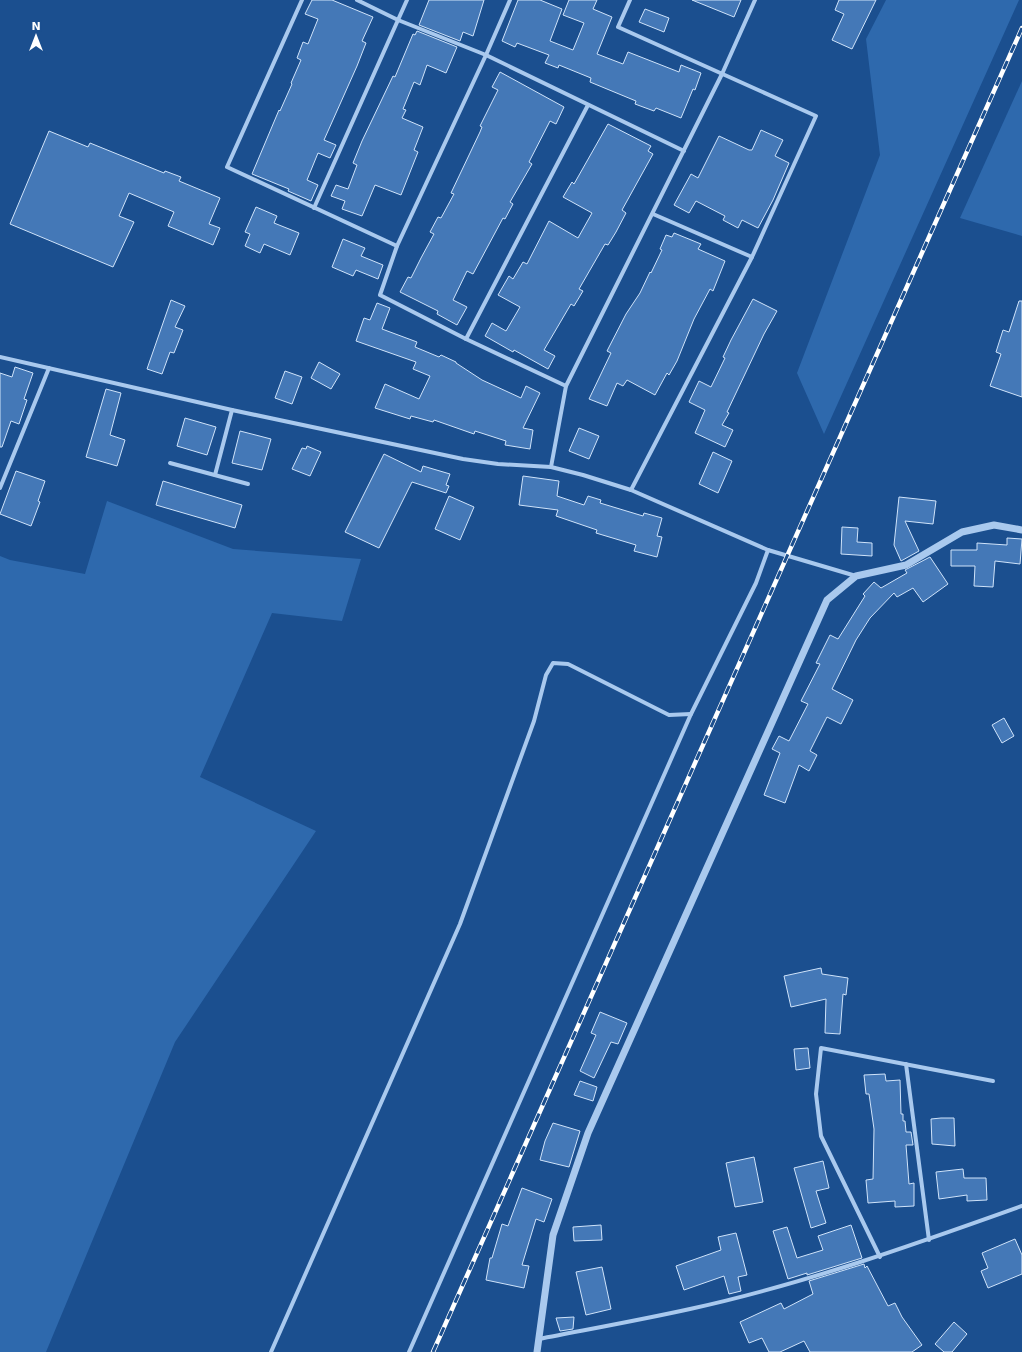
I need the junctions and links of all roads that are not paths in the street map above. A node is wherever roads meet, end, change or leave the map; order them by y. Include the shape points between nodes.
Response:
1 (302, 0) edge
2 (357, 0) edge
3 (407, 0) edge
4 (510, 0) edge
5 (630, 0) edge
6 (755, 0) edge
7 (398, 20) junction
8 (486, 55) junction
9 (722, 74) junction
10 (588, 105) junction
11 (684, 151) junction
12 (314, 208) junction
13 (653, 214) junction
14 (397, 246) junction
15 (752, 257) junction
16 (466, 338) junction
17 (0, 357) edge
18 (49, 368) junction
19 (566, 386) junction
20 (232, 410) junction
21 (170, 463) dead end
22 (551, 467) junction
23 (0, 471) edge
24 (6, 474) junction
25 (215, 475) junction
26 (248, 484) dead end
27 (0, 488) edge
28 (631, 490) junction
29 (1022, 530) edge
30 (768, 550) junction
31 (856, 576) junction
32 (691, 714) junction
33 (906, 1064) junction
34 (993, 1081) dead end
35 (1022, 1206) edge
36 (929, 1240) junction
37 (880, 1257) junction
38 (539, 1339) junction
39 (271, 1352) edge
40 (409, 1352) edge
41 (537, 1352) edge

1 - 12 street via 227,167
2 - 7 street
3 - 7 street
4 - 8 street
5 - 9 street via 618,27
6 - 9 street
7 - 8 street
7 - 12 street
8 - 10 street
8 - 14 street
9 - 11 street
9 - 15 street via 816,116
10 - 11 street
10 - 16 street
11 - 13 street
12 - 14 street
13 - 15 street
13 - 19 street
14 - 16 street via 380,295
15 - 28 street
16 - 19 street
17 - 18 street
18 - 20 street
18 - 24 street
19 - 22 street
20 - 22 street via 463,459
20 - 25 street
21 - 25 street
22 - 28 street
23 - 24 street
24 - 27 street
25 - 26 street
28 - 30 street
29 - 31 street via 994,525 962,532 906,565
30 - 31 street
30 - 32 street via 756,583
31 - 38 street via 827,600 588,1133 553,1235
32 - 39 street via 669,715 568,664 553,663 546,675 534,721 460,924
32 - 40 street
33 - 34 street
33 - 36 street
33 - 37 street via 821,1048 816,1094 821,1136
35 - 36 street
36 - 37 street
37 - 38 street via 691,1309
38 - 41 street

